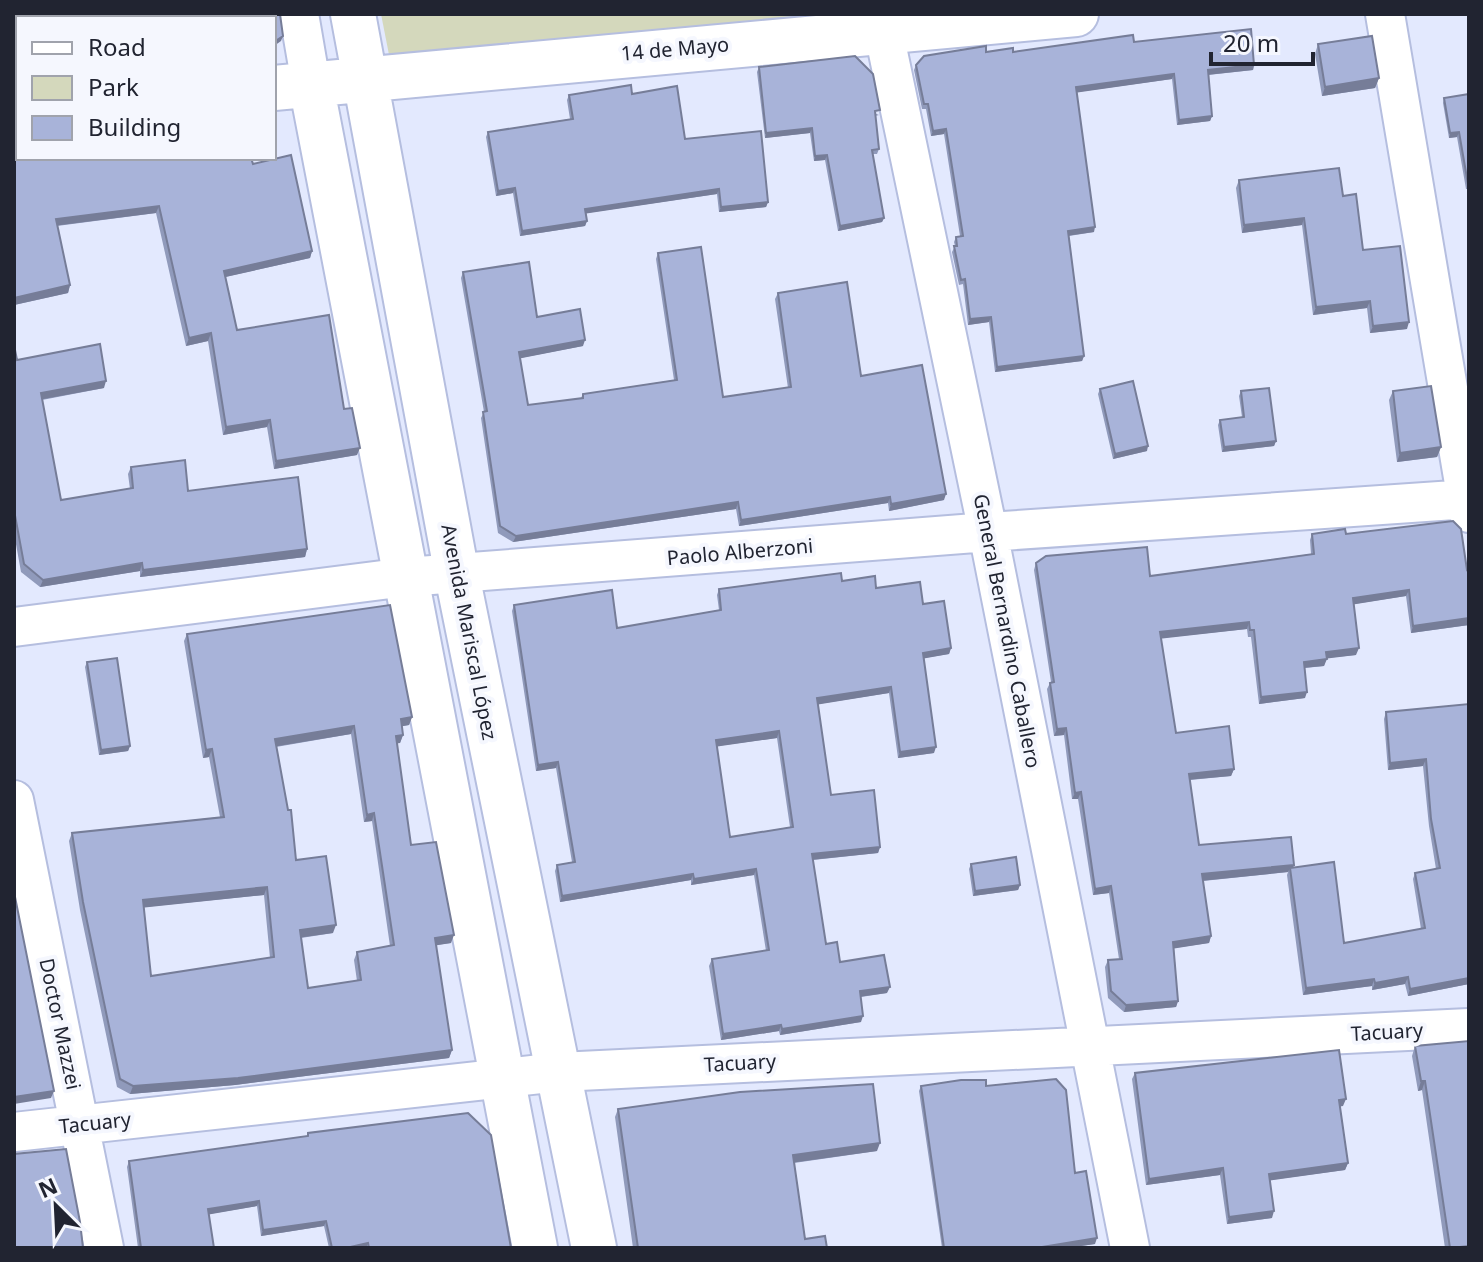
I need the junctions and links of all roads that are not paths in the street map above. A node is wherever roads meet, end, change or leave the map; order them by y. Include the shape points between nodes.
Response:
1 (299, 14) edge
2 (353, 14) edge
3 (1076, 14) edge
4 (1385, 14) edge
5 (882, 22) edge
6 (365, 78) junction
7 (292, 86) edge
8 (1468, 504) edge
9 (988, 532) junction
10 (457, 575) junction
11 (406, 577) junction
12 (14, 627) edge
13 (14, 800) edge
14 (1469, 1028) edge
15 (1089, 1045) junction
16 (559, 1072) junction
17 (502, 1078) junction
18 (81, 1125) junction
19 (14, 1132) edge
20 (104, 1248) edge
21 (535, 1248) edge
22 (594, 1248) edge
23 (1130, 1248) edge

1 - 7 street
2 - 6 main road, Avenida Mariscal López
3 - 5 main road, 14 de Mayo
4 - 8 street
5 - 6 main road, 14 de Mayo
5 - 9 street, General Bernardino Caballero
6 - 7 main road, 14 de Mayo
6 - 10 main road, Avenida Mariscal López
7 - 11 main road
8 - 9 street, Paolo Alberzoni
9 - 10 street, Paolo Alberzoni
9 - 15 street, General Bernardino Caballero
10 - 11 street, Paolo Alberzoni
10 - 16 main road, Avenida Mariscal López
11 - 12 street, Paolo Alberzoni
11 - 17 main road
13 - 18 street, Doctor Mazzei
14 - 15 street, Tacuary
15 - 16 street, Tacuary
15 - 23 street, General Bernardino Caballero
16 - 17 street, Tacuary
16 - 22 main road, Avenida Mariscal López
17 - 18 street, Tacuary
17 - 21 main road
18 - 19 street, Tacuary
18 - 20 street, Doctor Mazzei

